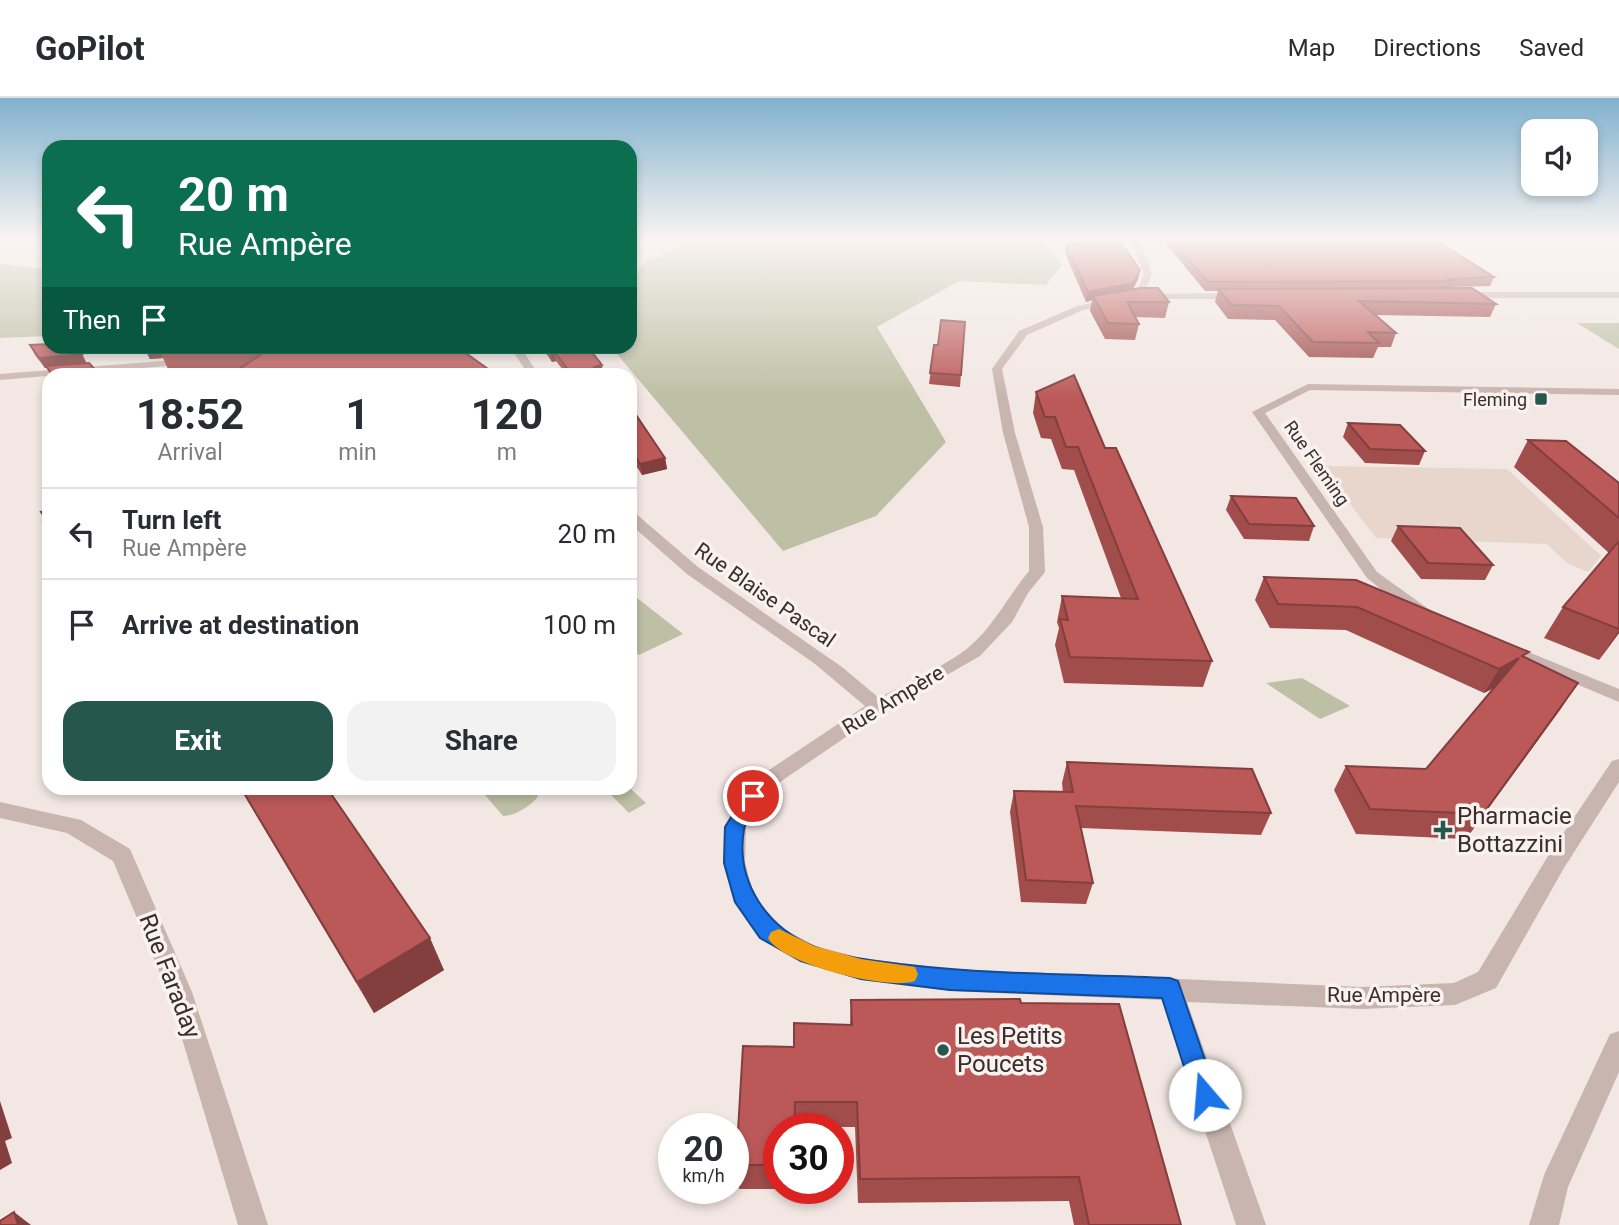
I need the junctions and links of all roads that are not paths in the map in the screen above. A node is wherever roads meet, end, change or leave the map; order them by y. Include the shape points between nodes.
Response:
1 (1139, 293) edge
2 (1443, 295) edge
3 (1619, 295) edge
4 (1247, 296) edge
5 (1137, 297) junction
6 (204, 360) edge
7 (108, 368) edge
8 (42, 374) edge
9 (0, 377) edge
10 (1619, 392) edge
11 (637, 523) edge
12 (1438, 619) edge
13 (1487, 640) edge
14 (1619, 696) edge
15 (877, 707) junction
16 (1619, 766) edge
17 (0, 810) edge
18 (1170, 988) junction
19 (1619, 1043) edge
20 (253, 1225) edge
21 (1251, 1225) edge
22 (1544, 1225) edge

1 - 5 street
2 - 3 street
4 - 5 street, Rue Ampère
5 - 15 street, Rue Ampère via 1080,308 1023,333 997,369 1009,433 1036,527 1037,572 1006,618 974,652
6 - 7 street
8 - 9 street
10 - 12 street, Rue Fleming via 1308,387 1258,412 1372,575 1415,609
11 - 15 street, Rue Blaise Pascal via 663,549 853,681
13 - 14 street
15 - 18 street, Rue Ampère via 773,776 753,796 735,827 734,863 746,902 767,931 809,955 861,969 950,980
16 - 18 street, Rue Ampère via 1486,981 1455,994 1362,998
17 - 20 street, Rue Faraday via 73,826 122,855 180,992
18 - 21 street
19 - 22 street via 1554,1185

